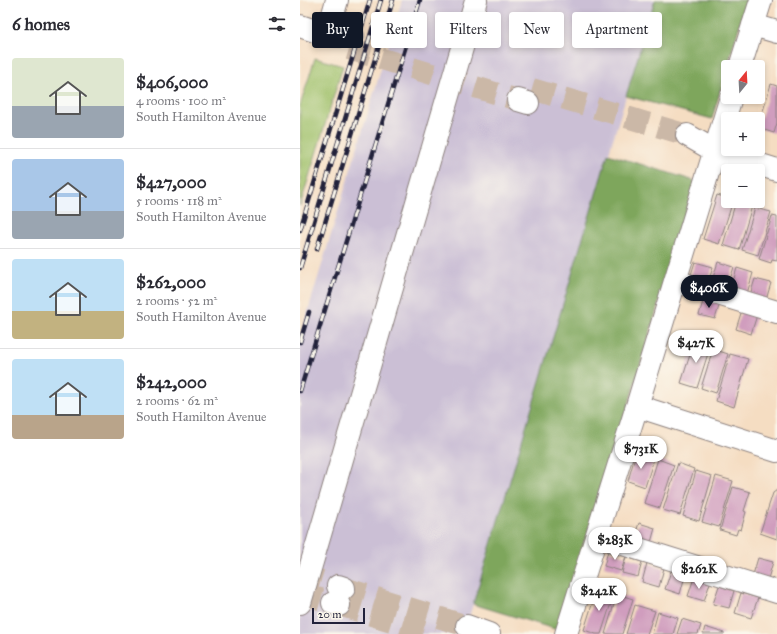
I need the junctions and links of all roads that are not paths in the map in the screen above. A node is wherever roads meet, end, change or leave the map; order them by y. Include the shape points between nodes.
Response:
1 (337, 0) edge
2 (476, 0) edge
3 (761, 0) edge
4 (334, 12) edge
5 (753, 25) junction
6 (300, 26) edge
7 (312, 30) edge
8 (777, 32) edge
9 (742, 60) edge
10 (729, 104) edge
11 (685, 142) tunnel mouth
12 (715, 151) junction
13 (777, 170) edge
14 (675, 281) junction
15 (777, 312) edge
16 (637, 406) junction
17 (777, 451) edge
18 (597, 536) junction
19 (777, 592) edge
20 (300, 603) edge
21 (467, 626) tunnel mouth
22 (489, 634) edge
23 (566, 634) edge

1 - 4 street
2 - 20 street
3 - 5 street
5 - 8 street
5 - 9 street
6 - 7 street
10 - 12 street
11 - 12 street
12 - 13 street
12 - 14 street
14 - 15 street
14 - 16 street
16 - 17 street
16 - 18 street
18 - 19 street
18 - 23 street
21 - 22 street

